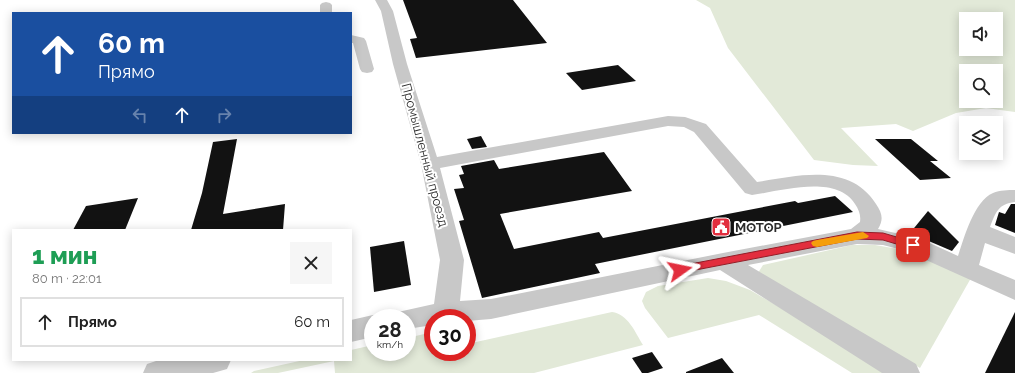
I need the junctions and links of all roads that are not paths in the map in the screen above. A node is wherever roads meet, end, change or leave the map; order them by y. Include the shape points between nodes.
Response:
1 (381, 0) edge
2 (352, 40) edge
3 (368, 69) dead end
4 (430, 164) junction
5 (1015, 196) edge
6 (978, 231) junction
7 (857, 236) junction
8 (1015, 246) edge
9 (723, 261) junction
10 (966, 268) junction
11 (1015, 291) edge
12 (446, 309) edge
13 (476, 310) edge
14 (364, 328) edge
15 (352, 331) edge
16 (212, 361) edge
17 (157, 373) edge
18 (906, 373) edge

1 - 4 street, Промышленный проезд via 391,25
2 - 3 street via 360,41
4 - 7 street via 668,121 680,121 700,128 752,189 820,180 835,181 847,186 870,210 872,221 868,229
4 - 12 street, Промышленный проезд via 452,260
5 - 6 street via 1000,197 992,203
6 - 8 street
6 - 10 street
7 - 9 street
7 - 10 street via 883,237 913,245
9 - 13 street
9 - 18 street
10 - 11 street
14 - 15 street
16 - 17 street

